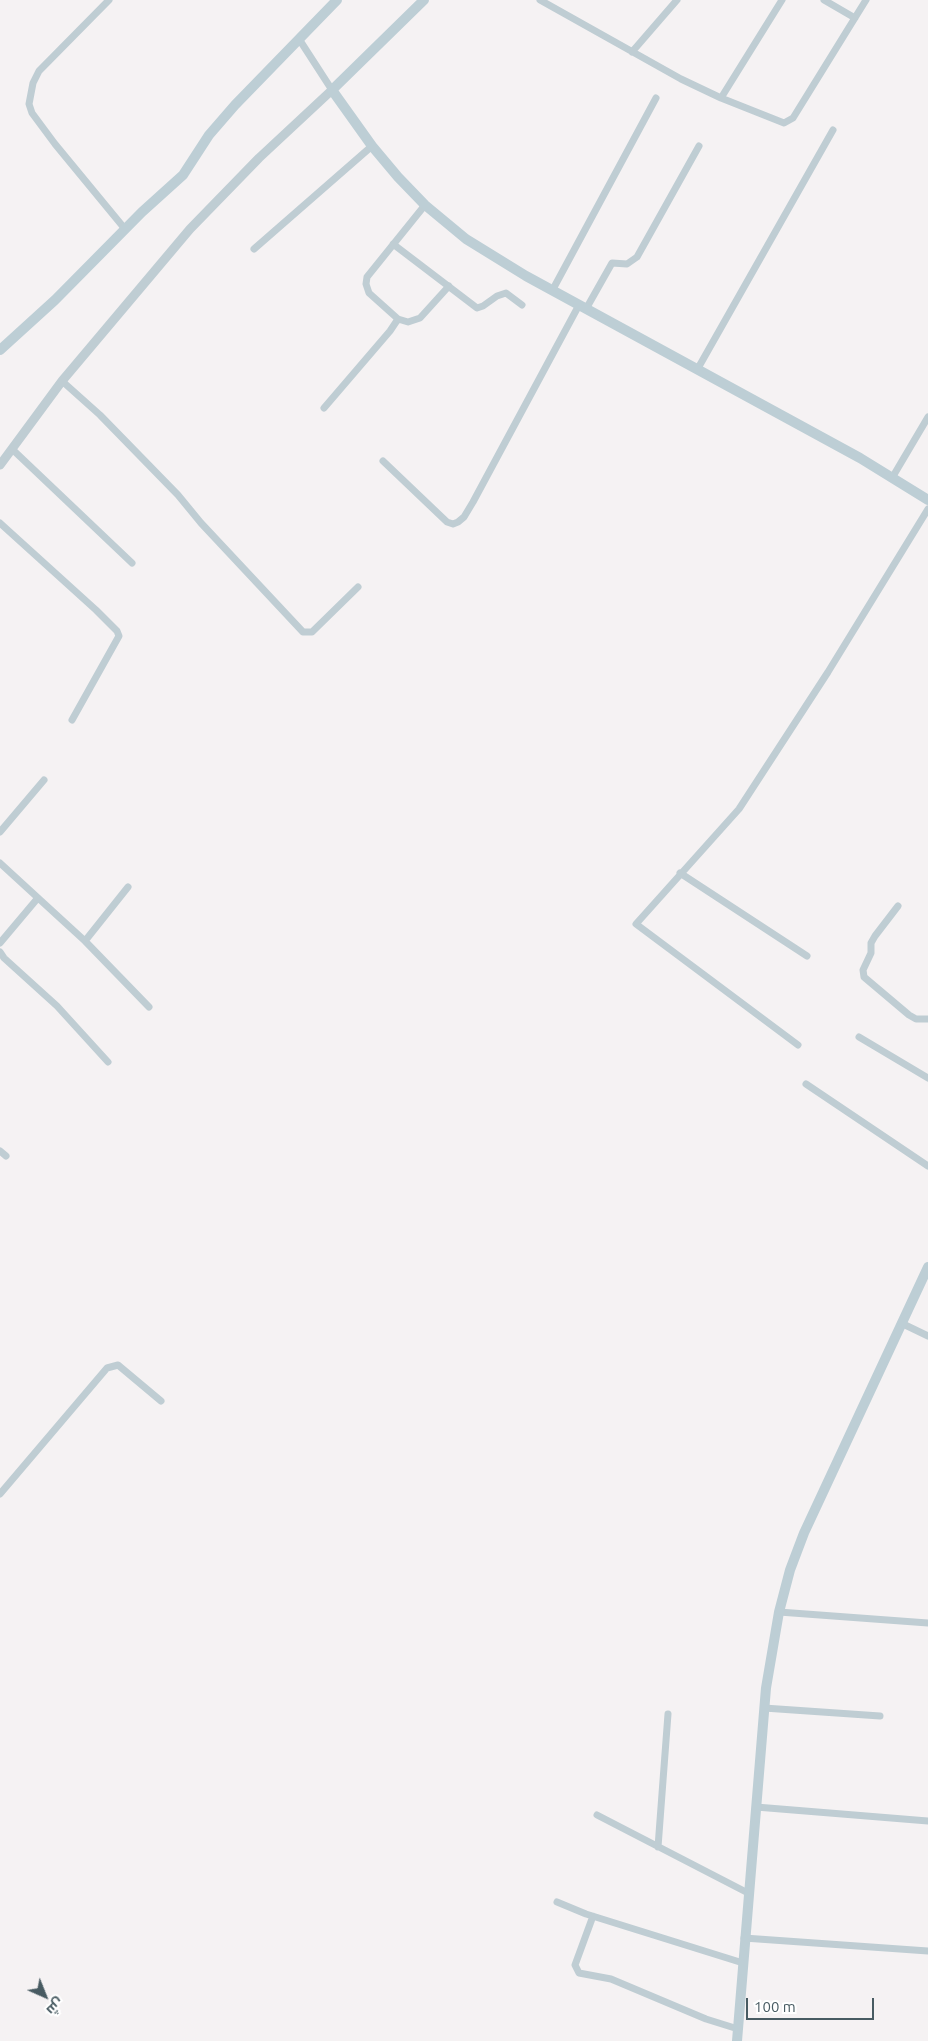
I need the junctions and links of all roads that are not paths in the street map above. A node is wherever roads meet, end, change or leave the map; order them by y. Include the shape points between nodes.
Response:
1 (109, 0) edge
2 (337, 0) edge
3 (424, 0) edge
4 (540, 0) edge
5 (677, 0) edge
6 (782, 0) edge
7 (824, 0) edge
8 (866, 0) edge
9 (855, 18) junction
10 (299, 39) junction
11 (632, 52) junction
12 (332, 90) junction
13 (656, 98) dead end
14 (721, 98) junction
15 (833, 130) dead end
16 (372, 146) junction
17 (699, 146) dead end
18 (425, 206) junction
19 (125, 229) junction
20 (393, 244) junction
21 (254, 249) dead end
22 (450, 286) junction
23 (552, 291) junction
24 (522, 304) dead end
25 (583, 307) junction
26 (398, 319) junction
27 (1, 347) edge
28 (697, 370) junction
29 (62, 380) junction
30 (324, 408) dead end
31 (928, 417) edge
32 (12, 449) junction
33 (383, 461) dead end
34 (0, 465) edge
35 (892, 478) junction
36 (928, 500) edge
37 (928, 509) edge
38 (0, 523) edge
39 (132, 563) dead end
40 (358, 587) dead end
41 (72, 720) dead end
42 (44, 780) dead end
43 (0, 832) edge
44 (0, 863) edge
45 (680, 873) junction
46 (128, 887) dead end
47 (37, 899) junction
48 (898, 906) dead end
49 (85, 941) junction
50 (0, 943) edge
51 (0, 952) edge
52 (807, 956) dead end
53 (149, 1007) dead end
54 (928, 1018) edge
55 (859, 1037) dead end
56 (798, 1045) dead end
57 (108, 1062) dead end
58 (928, 1078) edge
59 (806, 1084) dead end
60 (0, 1151) edge
61 (6, 1156) dead end
62 (928, 1166) edge
63 (928, 1267) edge
64 (902, 1323) junction
65 (928, 1336) edge
66 (162, 1401) dead end
67 (0, 1494) edge
68 (779, 1612) junction
69 (928, 1623) edge
70 (764, 1708) junction
71 (668, 1714) dead end
72 (880, 1716) dead end
73 (756, 1807) junction
74 (597, 1815) dead end
75 (928, 1821) edge
76 (658, 1847) junction
77 (748, 1894) junction
78 (557, 1902) dead end
79 (593, 1916) junction
80 (744, 1938) junction
81 (928, 1950) edge
82 (743, 1963) junction
83 (738, 2029) junction
84 (737, 2041) edge

1 - 19 street via 39,71 29,104 55,144
2 - 10 main road
3 - 12 main road
4 - 11 street
5 - 11 street
6 - 14 street
7 - 9 street
8 - 9 street
9 - 14 street via 790,121 781,122
10 - 12 street
10 - 19 main road via 209,135 183,175
11 - 14 street
12 - 16 main road
12 - 29 street via 190,229
13 - 23 street
15 - 28 street
16 - 18 main road
16 - 21 street
17 - 25 street via 637,257 627,264 612,263
18 - 20 street
18 - 23 main road via 466,239
19 - 27 main road via 61,294
20 - 22 street
20 - 26 street via 372,270 366,284 369,293
22 - 24 street via 477,308 506,293
22 - 26 street via 420,318 408,322
23 - 25 main road
25 - 28 main road
25 - 33 street via 473,502 458,522 447,522
26 - 30 street
28 - 35 main road
29 - 32 street
29 - 40 street via 178,495 303,632 312,632
31 - 35 street
32 - 34 street
32 - 39 street
35 - 36 main road
37 - 45 street via 818,688 744,800 709,844
38 - 41 street via 119,636
42 - 43 street
44 - 47 street
45 - 52 street
45 - 56 street via 636,924
46 - 49 street
47 - 49 street
47 - 50 street
48 - 54 street via 871,943 872,953 863,970 864,977 909,1016
49 - 53 street
51 - 57 street via 57,1006
55 - 58 street
59 - 62 street
60 - 61 street
63 - 64 main road
64 - 65 street
64 - 68 main road via 804,1533
66 - 67 street via 118,1365 107,1368
68 - 69 street
68 - 70 main road via 768,1665
70 - 72 street
70 - 73 main road
71 - 76 street
73 - 75 street
73 - 77 main road
74 - 76 street
76 - 77 street
77 - 80 main road
78 - 79 street
79 - 82 street
79 - 83 street via 575,1965 579,1973 611,1980
80 - 81 street
80 - 82 main road
82 - 83 main road
83 - 84 main road

